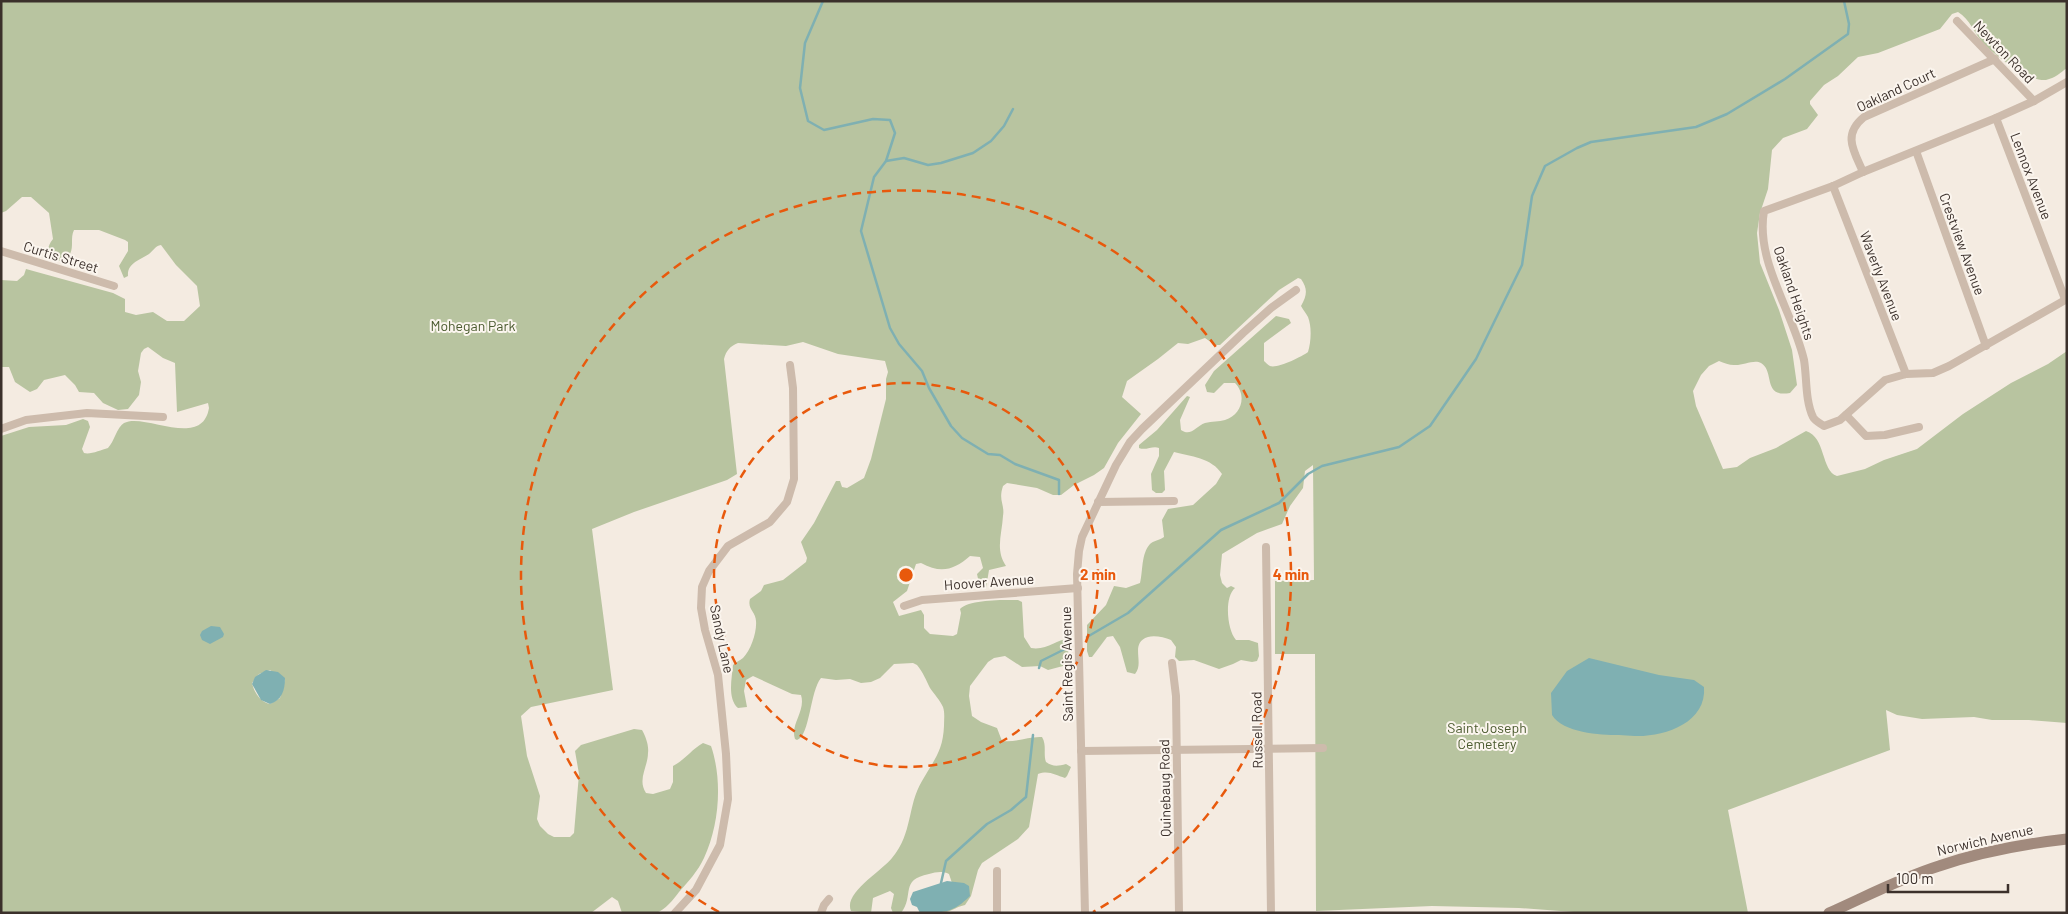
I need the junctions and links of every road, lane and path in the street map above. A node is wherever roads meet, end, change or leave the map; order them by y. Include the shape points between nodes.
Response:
1 (1957, 21) dead end
2 (1995, 59) junction
3 (2067, 82) edge
4 (2034, 101) junction
5 (1996, 118) junction
6 (1916, 151) junction
7 (1863, 172) junction
8 (1834, 186) junction
9 (1, 251) edge
10 (114, 286) dead end
11 (1296, 290) dead end
12 (2066, 299) edge
13 (1986, 346) junction
14 (790, 365) dead end
15 (1906, 374) junction
16 (1846, 415) junction
17 (162, 417) dead end
18 (1919, 427) dead end
19 (1, 429) edge
20 (1174, 501) dead end
21 (1098, 502) junction
22 (1266, 547) dead end
23 (1078, 588) junction
24 (904, 606) dead end
25 (1172, 663) dead end
26 (1270, 748) junction
27 (1323, 748) dead end
28 (1177, 750) junction
29 (1081, 751) junction
30 (2067, 839) edge
31 (997, 871) dead end
32 (829, 899) dead end
33 (675, 913) edge
34 (821, 913) edge
35 (998, 913) edge
36 (1085, 913) edge
37 (1179, 913) edge
38 (1272, 913) edge
39 (1829, 913) edge

1 - 2 street, Newton Road
2 - 4 street, Newton Road
2 - 7 street, Oakland Court via 1864,117 1856,124 1851,144
3 - 4 street, Oakland Heights
4 - 5 street, Oakland Heights
5 - 6 street, Oakland Heights
5 - 12 street, Lennox Avenue
6 - 7 street, Oakland Heights
6 - 13 street, Crestview Avenue
7 - 8 street, Oakland Heights
8 - 15 street, Waverly Avenue
8 - 16 street, Oakland Heights via 1764,211 1762,223 1765,250 1803,360 1809,406 1814,419 1824,426
9 - 10 street, Curtis Street
11 - 21 street, Saint Regis Avenue via 1243,333 1142,429 1123,453
12 - 13 street, Oakland Heights
13 - 15 street, Oakland Heights via 1933,373
14 - 33 street, Sandy Lane via 794,479 787,502 770,522 728,546 709,571 702,587 701,608 718,675 728,799 720,845 696,890
15 - 16 street, Oakland Heights via 1885,380
16 - 18 street via 1866,436
17 - 19 street via 84,414 26,420
20 - 21 street
21 - 23 street, Saint Regis Avenue via 1080,543
22 - 26 street, Russell Road
23 - 24 street, Hoover Avenue via 922,600
23 - 29 street, Saint Regis Avenue
25 - 28 street, Quinebaug Road
26 - 27 street
26 - 28 street
26 - 38 street, Russell Road
28 - 29 street
28 - 37 street, Quinebaug Road
29 - 36 street, Saint Regis Avenue
30 - 39 main road, Norwich Avenue via 2015,846 1958,860 1914,875
31 - 35 street
32 - 34 street

